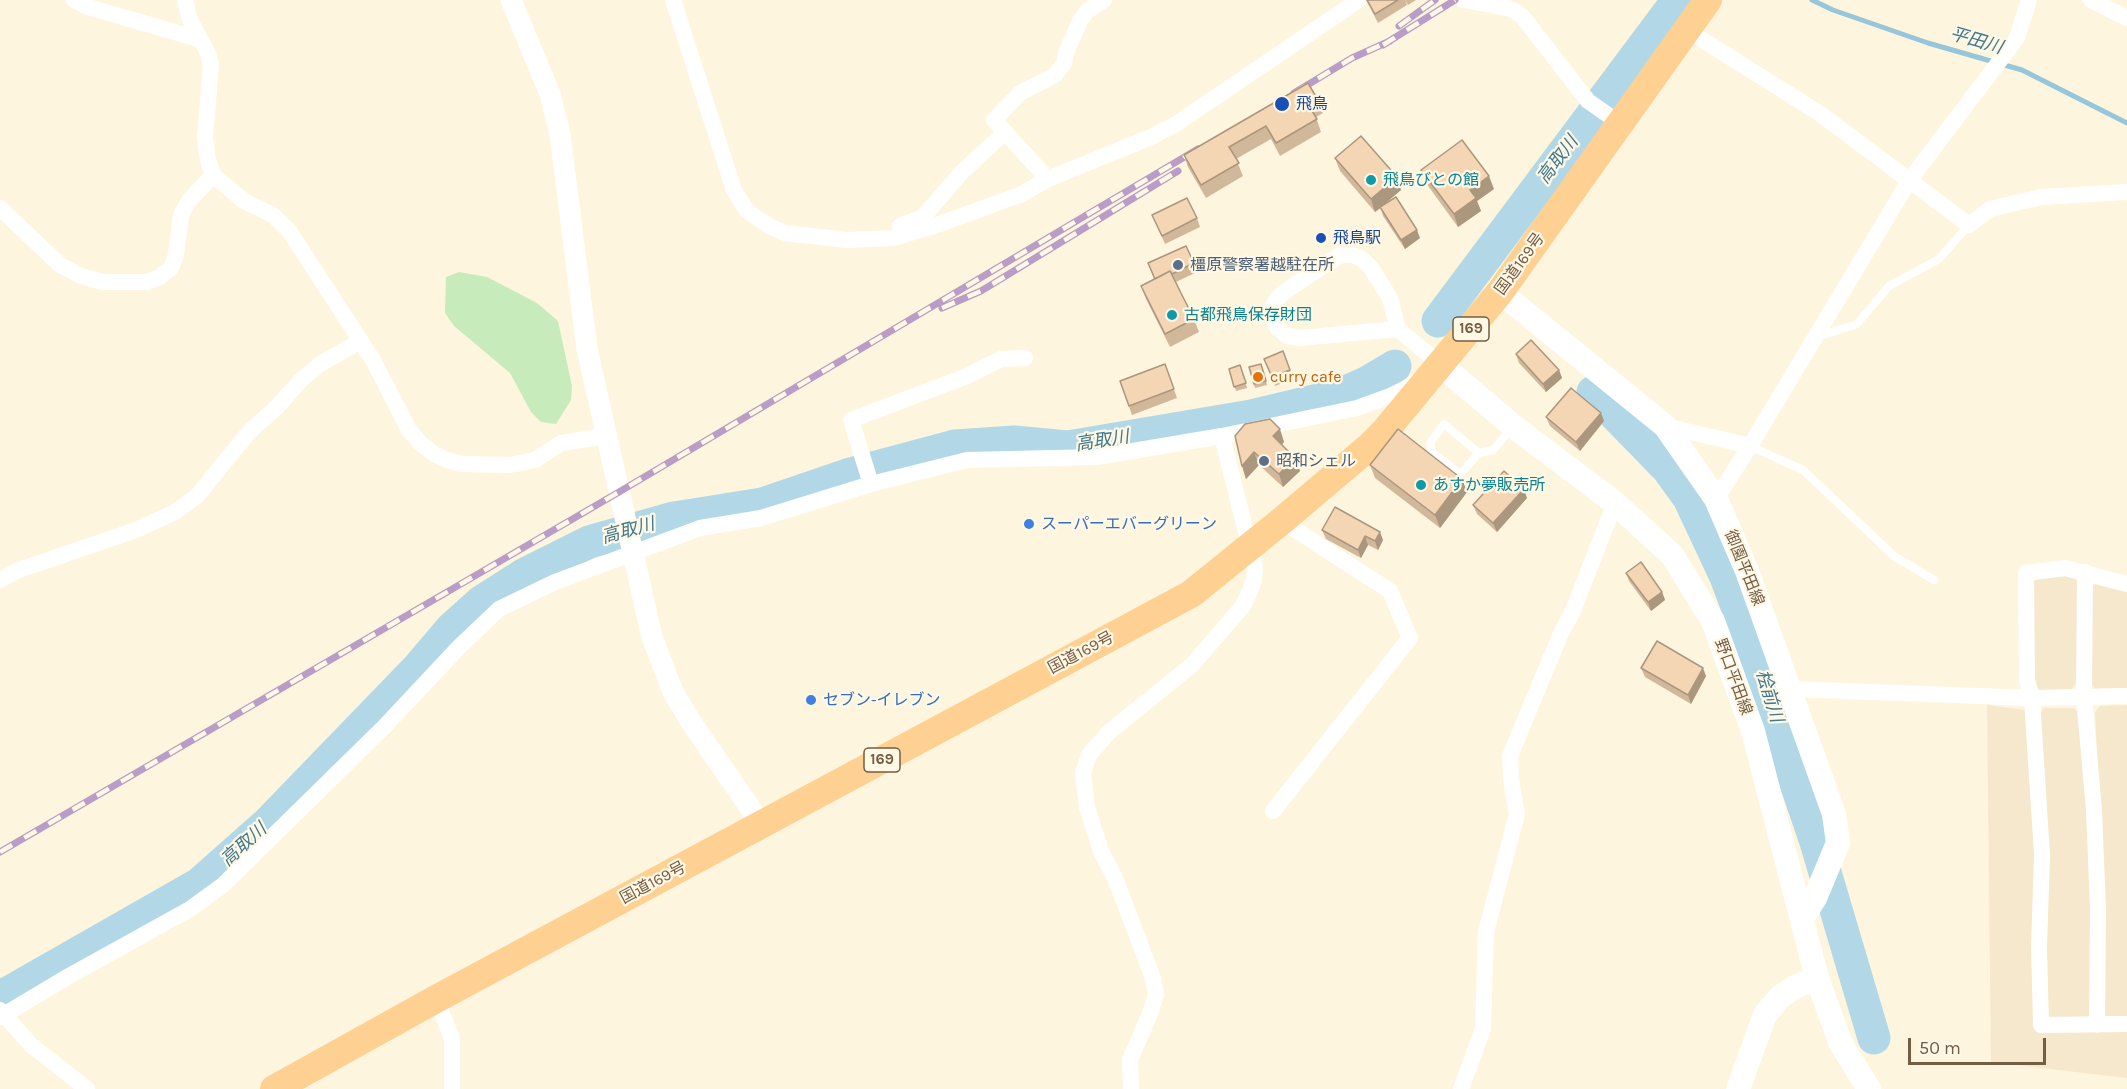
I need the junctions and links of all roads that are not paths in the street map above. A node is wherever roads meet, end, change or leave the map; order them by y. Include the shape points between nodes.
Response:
1 (74, 0) edge
2 (185, 0) edge
3 (511, 0) edge
4 (673, 0) edge
5 (1104, 0) edge
6 (1359, 0) edge
7 (1464, 0) edge
8 (1708, 0) edge
9 (2029, 0) edge
10 (2091, 0) edge
11 (2127, 18) edge
12 (1687, 30) junction
13 (199, 39) junction
14 (1621, 124) junction
15 (1005, 132) junction
16 (213, 175) junction
17 (1048, 178) junction
18 (1909, 182) junction
19 (2127, 192) edge
20 (0, 208) edge
21 (1969, 225) junction
22 (892, 238) junction
23 (1500, 292) junction
24 (1398, 329) junction
25 (1815, 338) junction
26 (361, 341) junction
27 (1025, 358) dead end
28 (1441, 365) junction
29 (1513, 426) junction
30 (1665, 426) junction
31 (606, 436) junction
32 (1222, 436) junction
33 (1750, 446) junction
34 (1479, 453) junction
35 (867, 474) junction
36 (1716, 499) junction
37 (1615, 503) junction
38 (1284, 519) junction
39 (1250, 546) junction
40 (633, 548) junction
41 (2085, 572) junction
42 (0, 580) edge
43 (1934, 580) dead end
44 (2127, 584) edge
45 (1791, 689) junction
46 (2127, 696) edge
47 (2084, 697) junction
48 (2032, 698) junction
49 (1273, 811) dead end
50 (762, 825) junction
51 (1802, 919) junction
52 (1816, 978) junction
53 (436, 999) junction
54 (1, 1014) edge
55 (2127, 1024) edge
56 (2097, 1025) junction
57 (87, 1089) edge
58 (274, 1089) edge
59 (452, 1089) edge
60 (1131, 1089) edge
61 (1461, 1089) edge
62 (1738, 1089) edge
63 (1869, 1089) edge

1 - 13 street
2 - 13 street
3 - 31 street via 550,94 561,134 587,349
4 - 22 street via 730,180 747,212 785,233 847,240
5 - 15 street via 1080,21 1064,63 1055,75 1020,93 994,120
6 - 17 street via 1176,124
7 - 14 street via 1507,8 1522,16 1588,101
8 - 12 highway, 国道169号 / 169
9 - 18 street via 2017,38
10 - 11 street
12 - 14 highway, 国道169号 / 169
12 - 18 street via 1819,113
13 - 16 street via 211,65 205,138
14 - 23 highway, 国道169号 / 169
15 - 17 street
15 - 22 street via 923,217 895,227
16 - 20 street via 181,215 171,268 147,282 103,282 81,276 60,265
16 - 26 street via 244,201 273,215 290,232
17 - 22 street via 1022,194
18 - 21 street
18 - 25 street
19 - 21 street via 2041,196 1990,209
21 - 25 lane via 1939,259 1889,286 1857,324
23 - 28 highway, 国道169号 / 169
23 - 30 main road, 御園平田線
24 - 24 street via 1287,336 1277,327 1272,308 1284,292 1340,255 1353,255 1371,268 1390,298
24 - 28 street
25 - 33 street
26 - 31 street via 409,430 420,443 447,460 463,464 524,464 561,443
26 - 42 street via 320,364 301,380 249,432 197,496 175,512
27 - 35 street via 1001,359 851,420
28 - 29 main road, 野口平田線
28 - 32 street via 1409,387 1357,408
28 - 38 highway, 国道169号 / 169 via 1370,446
29 - 34 lane via 1493,450
29 - 37 main road, 野口平田線
30 - 33 street
30 - 36 main road, 御園平田線
31 - 40 street
32 - 35 street via 1097,457 967,460
32 - 39 street
33 - 36 street
33 - 43 lane via 1803,471 1894,556
34 - 34 lane via 1460,474 1432,452 1430,443 1444,424
35 - 40 street via 761,518 700,528
36 - 45 main road, 御園平田線
37 - 51 main road, 野口平田線 via 1672,555 1713,621 1753,731
37 - 61 street via 1510,756 1516,814 1486,932 1483,1029
38 - 39 highway, 国道169号 / 169
38 - 49 street via 1390,591 1410,638
39 - 50 highway, 国道169号 / 169 via 1191,594
39 - 60 street via 1256,568 1243,606 1192,665 1109,732 1089,755 1083,773 1087,807 1101,851 1155,986 1149,1016 1130,1060
40 - 50 street via 652,637 673,692
40 - 54 street via 499,609 223,885 190,909
41 - 44 street
41 - 47 street
41 - 48 street via 2065,568 2026,573 2027,680
45 - 48 street
45 - 51 main road, 御園平田線 via 1834,814 1838,843
46 - 47 street
47 - 48 street
47 - 56 street via 2098,908
48 - 56 street via 2042,855 2042,1025
50 - 53 highway, 国道169号 / 169
51 - 52 main road, 野口平田線
52 - 62 main road via 1780,997 1765,1015
52 - 63 main road, 野口平田線 via 1841,1044
53 - 58 highway, 国道169号 / 169
53 - 59 street via 452,1038
54 - 57 street via 31,1045
55 - 56 street

